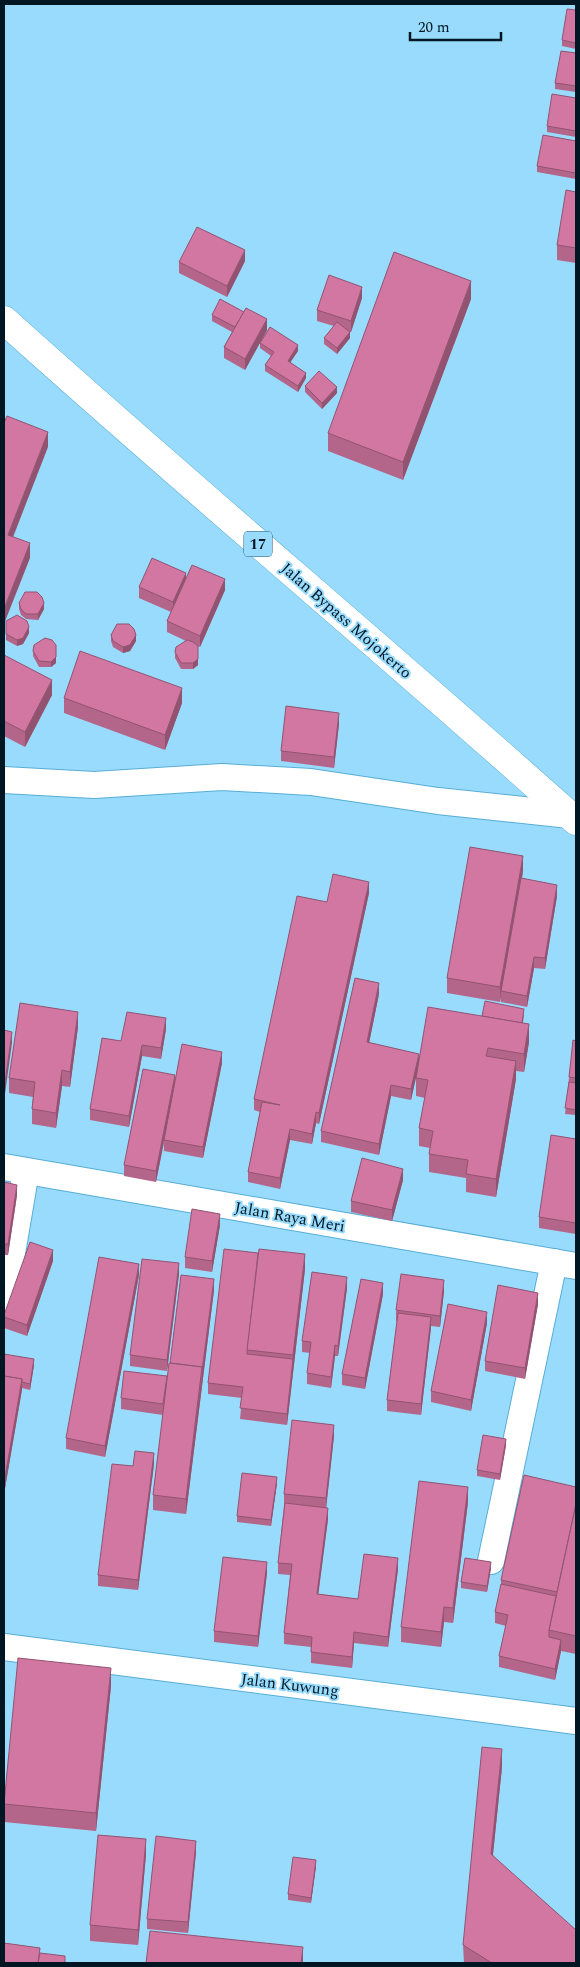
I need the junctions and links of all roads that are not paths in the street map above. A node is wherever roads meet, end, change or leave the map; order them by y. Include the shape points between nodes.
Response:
1 (4, 320) edge
2 (4, 780) edge
3 (573, 818) edge
4 (15, 1169) edge
5 (565, 1264) edge
6 (4, 1300) edge
7 (491, 1561) edge
8 (4, 1647) edge
9 (576, 1721) edge

1 - 3 highway, Jalan Bypass Mojokerto / 17
2 - 3 street via 94,785 222,777 311,782
4 - 5 street, Jalan Raya Meri
4 - 6 street
5 - 7 street
8 - 9 street, Jalan Kuwung

